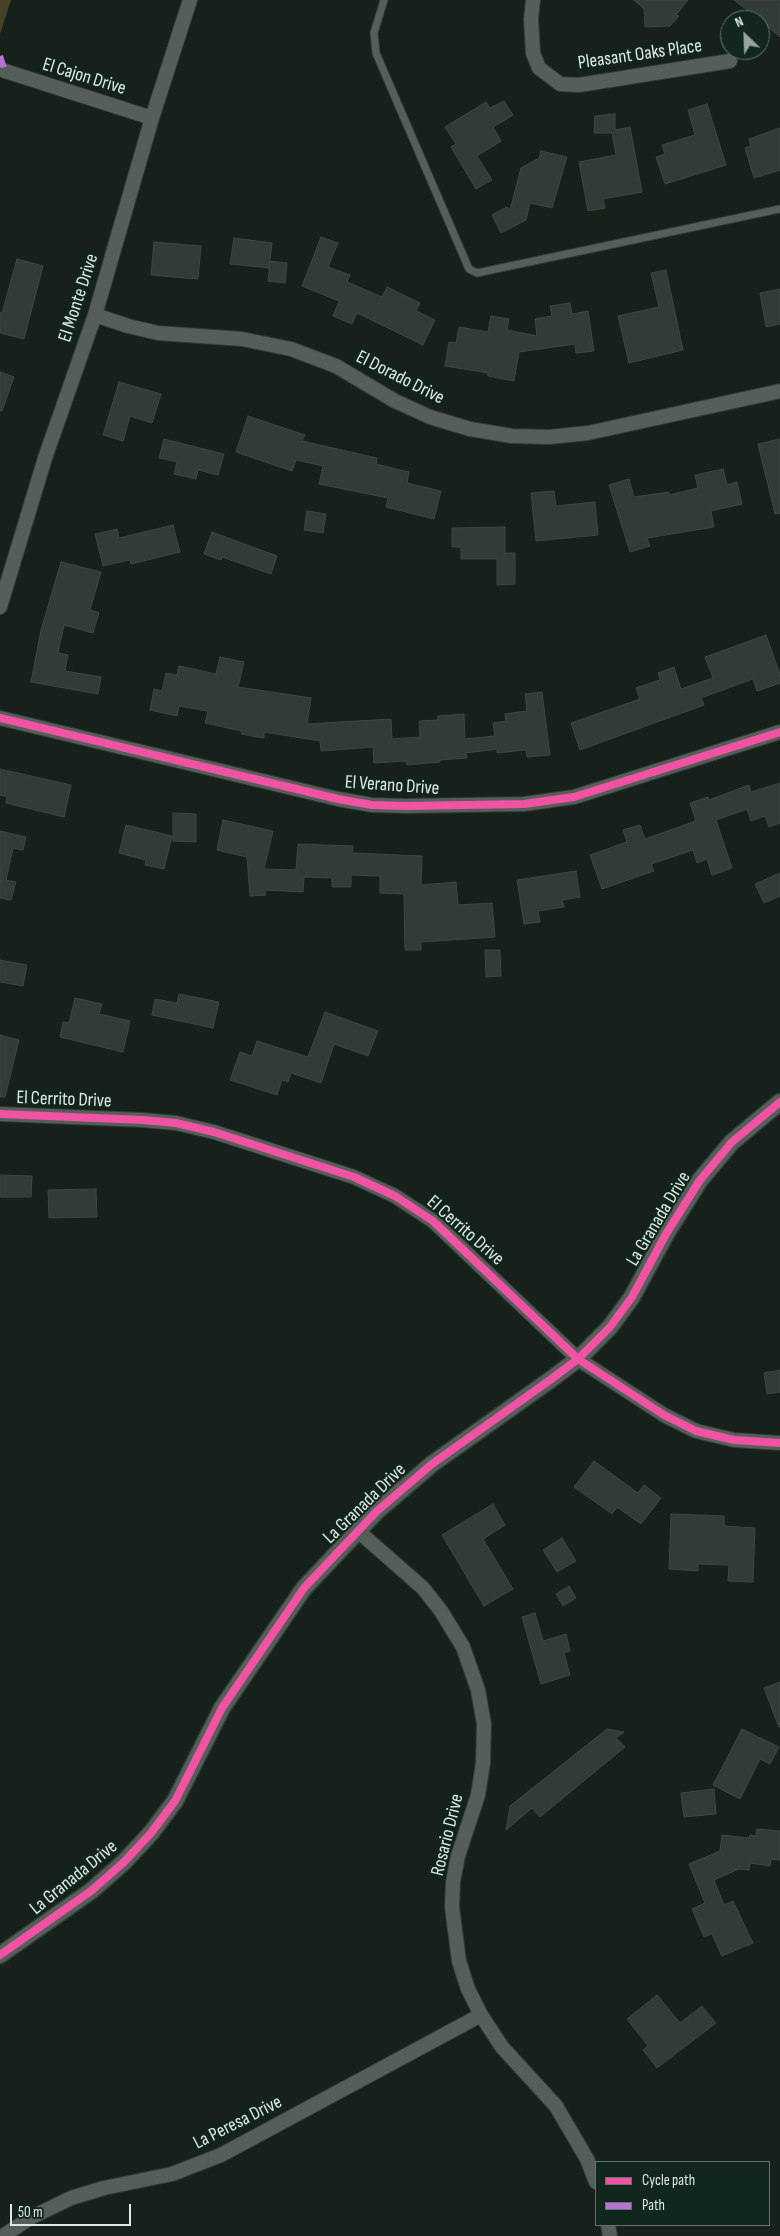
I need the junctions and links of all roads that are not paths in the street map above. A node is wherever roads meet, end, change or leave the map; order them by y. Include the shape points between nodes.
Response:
1 (190, 0) edge
2 (384, 0) edge
3 (533, 0) edge
4 (730, 61) dead end
5 (5, 71) dead end
6 (152, 118) junction
7 (780, 209) edge
8 (95, 315) junction
9 (780, 391) edge
10 (0, 607) edge
11 (0, 718) edge
12 (780, 732) edge
13 (780, 1102) edge
14 (0, 1114) edge
15 (578, 1358) junction
16 (780, 1443) edge
17 (358, 1531) junction
18 (0, 1955) edge
19 (480, 2015) junction
20 (595, 2179) edge
21 (3, 2236) edge

1 - 6 street, El Monte Drive
2 - 7 lane via 374,33 376,53 469,269 477,273
3 - 4 street, Pleasant Oaks Place via 533,53 539,68 560,84 579,85
5 - 6 street, El Cajon Drive
6 - 8 street, El Monte Drive
8 - 9 street, El Dorado Drive via 158,333 242,339 290,349 336,366 395,401 430,417 470,429 512,436 588,433
8 - 10 street, El Monte Drive via 45,458
11 - 12 street, El Verano Drive via 338,800 406,806 524,804 574,797
13 - 15 street, La Granada Drive via 732,1142 700,1180 632,1298 610,1327
14 - 15 street, El Cerrito Drive via 176,1123 354,1177 396,1196 433,1221
15 - 16 street, El Cerrito Drive via 664,1415 696,1430 734,1440
15 - 17 street, La Granada Drive via 432,1464
17 - 18 street, La Granada Drive via 304,1588 262,1648 222,1708 175,1801 151,1833 91,1891
17 - 19 street, Rosario Drive via 423,1588 442,1611 463,1647 478,1690 484,1724 483,1763 478,1795 458,1856 452,1907 459,1961
19 - 20 street, Rosario Drive via 502,2047 556,2106 587,2159
19 - 21 street, La Peresa Drive via 221,2155 172,2174 71,2198 30,2218

